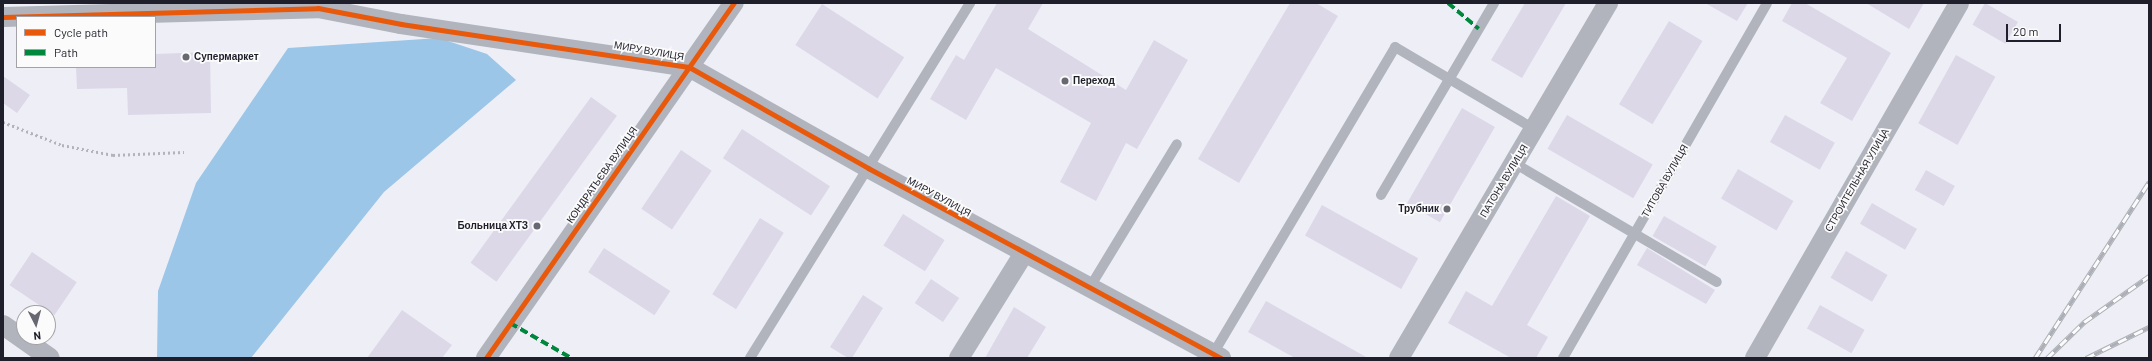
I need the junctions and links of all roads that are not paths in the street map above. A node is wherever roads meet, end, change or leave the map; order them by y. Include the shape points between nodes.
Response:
1 (734, 3) edge
2 (970, 3) edge
3 (1494, 3) edge
4 (1608, 3) edge
5 (1766, 3) edge
6 (1959, 3) edge
7 (318, 5) edge
8 (29, 16) edge
9 (3, 17) edge
10 (16, 17) edge
11 (689, 67) junction
12 (1449, 79) junction
13 (1534, 129) junction
14 (1177, 144) dead end
15 (1514, 163) junction
16 (868, 168) junction
17 (1381, 194) dead end
18 (1634, 234) junction
19 (1024, 253) junction
20 (1717, 282) dead end
21 (1090, 287) junction
22 (3, 325) edge
23 (1217, 356) edge
24 (50, 358) edge
25 (486, 358) edge
26 (750, 358) edge
27 (958, 358) edge
28 (1399, 358) edge
29 (1563, 358) edge
30 (1755, 358) edge

1 - 11 street, КОНДРАТЬЄВА ВУЛИЦЯ
2 - 16 lane
3 - 12 lane
4 - 13 street, ПАТОНА ВУЛИЦЯ
5 - 18 lane, ТИТОВА ВУЛИЦЯ
6 - 30 street, СТРОИТЕЛЬНАЯ УЛИЦА
7 - 8 street, МИРУ ВУЛИЦЯ
7 - 11 street, МИРУ ВУЛИЦЯ via 401,24
9 - 10 street, МИРУ ВУЛИЦЯ
11 - 16 street, МИРУ ВУЛИЦЯ
11 - 25 street, КОНДРАТЬЄВА ВУЛИЦЯ
12 - 13 lane
12 - 17 lane
12 - 23 lane via 1395,47
13 - 15 street, ПАТОНА ВУЛИЦЯ
14 - 21 lane
15 - 18 lane
15 - 28 street, ПАТОНА ВУЛИЦЯ
16 - 19 street, МИРУ ВУЛИЦЯ
16 - 26 lane
18 - 20 lane
18 - 29 lane, ТИТОВА ВУЛИЦЯ
19 - 21 street, МИРУ ВУЛИЦЯ
19 - 27 street
21 - 23 street, МИРУ ВУЛИЦЯ
22 - 24 street

